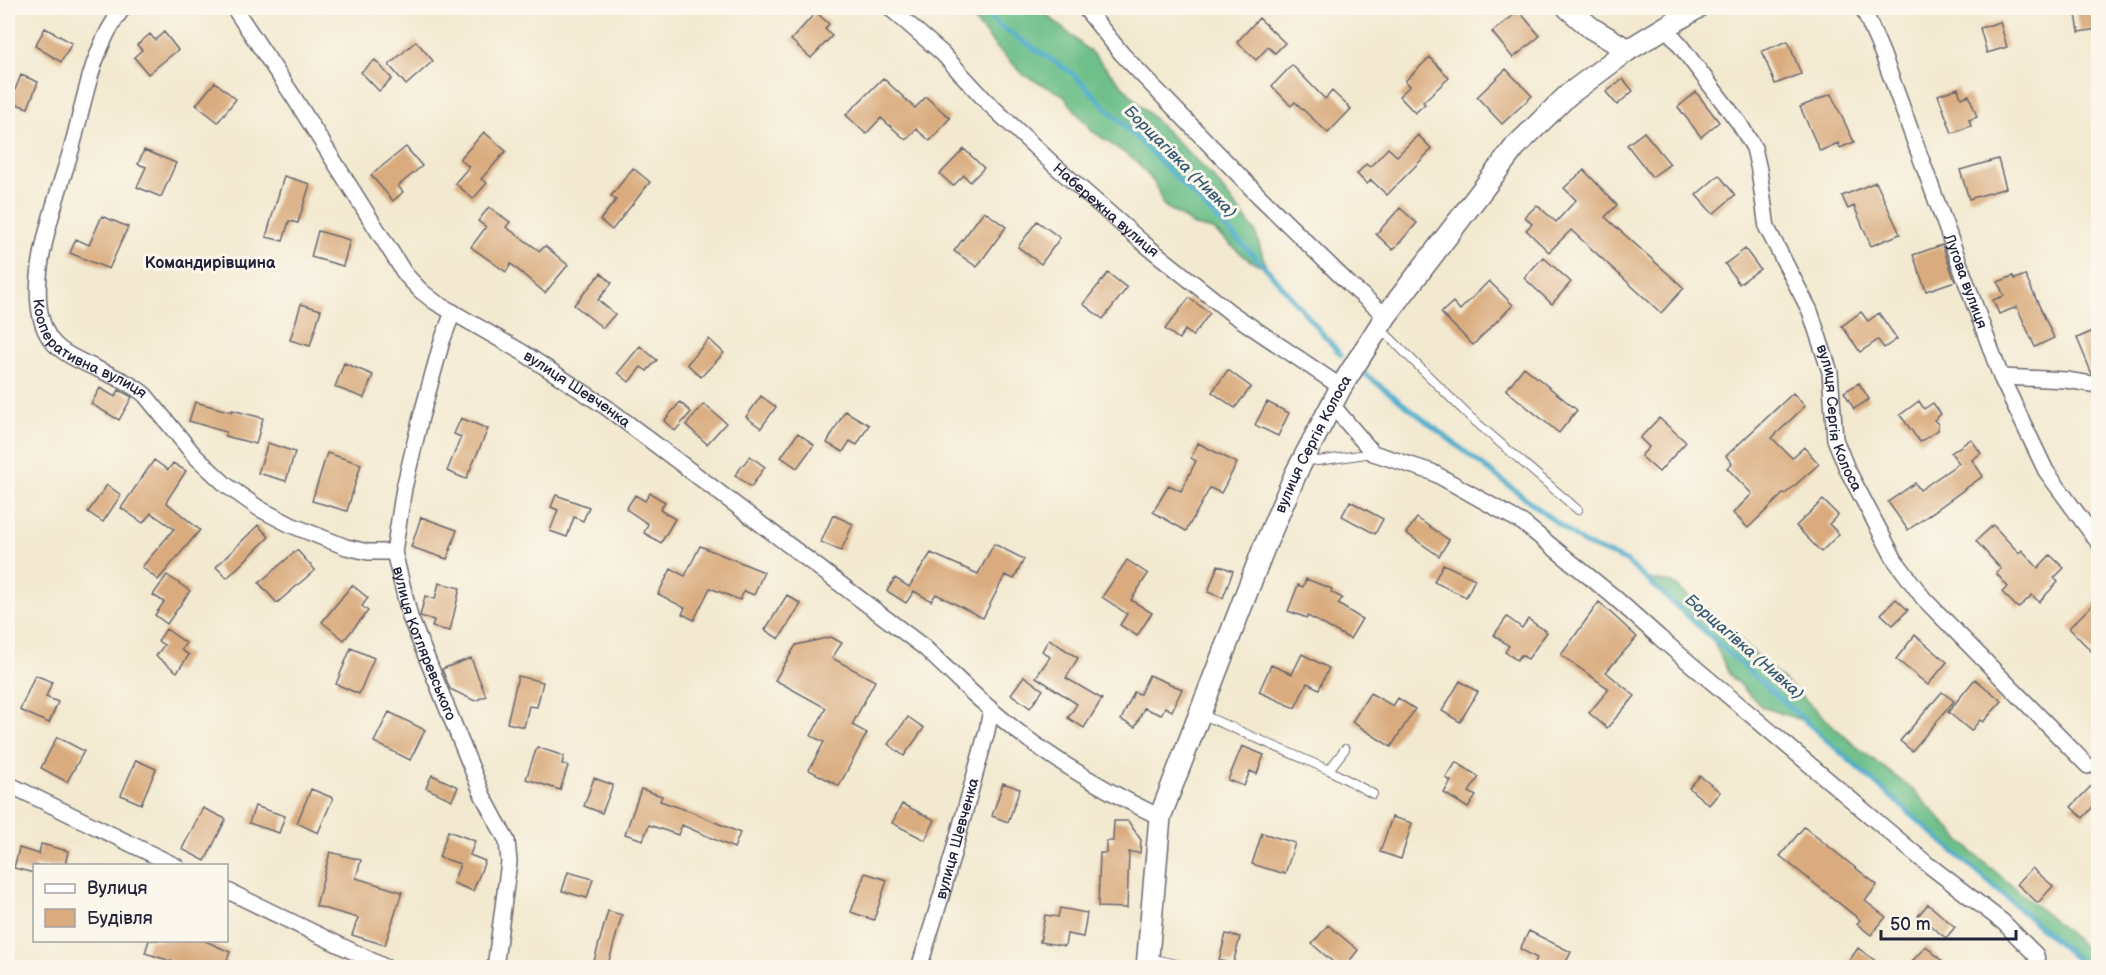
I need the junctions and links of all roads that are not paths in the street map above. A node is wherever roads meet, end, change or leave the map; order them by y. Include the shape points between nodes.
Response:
1 (123, 8) edge
2 (234, 8) edge
3 (890, 8) edge
4 (1085, 8) edge
5 (1568, 8) edge
6 (1697, 8) edge
7 (1863, 8) edge
8 (1666, 27) junction
9 (1628, 50) junction
10 (453, 312) junction
11 (1382, 321) junction
12 (2001, 377) junction
13 (2098, 385) edge
14 (1336, 396) junction
15 (1373, 453) junction
16 (1304, 459) junction
17 (1578, 510) dead end
18 (2098, 542) edge
19 (394, 552) junction
20 (991, 709) junction
21 (1201, 714) junction
22 (1346, 749) dead end
23 (2088, 766) dead end
24 (1329, 770) junction
25 (8, 784) edge
26 (1373, 794) dead end
27 (1160, 817) junction
28 (172, 864) edge
29 (228, 891) edge
30 (1148, 962) edge
31 (387, 968) edge
32 (495, 968) edge
33 (919, 968) edge
34 (1193, 968) edge
35 (2038, 968) edge

1 - 19 street, Кооперативна вулиця via 106,33 93,64 50,218 39,288 46,330 52,341 68,354 145,394 195,456 260,509 346,547
2 - 10 street, вулиця Шевченка via 405,274 421,291
3 - 14 street, Набережна вулиця via 942,53 1053,164 1142,242
4 - 11 street via 1122,54
5 - 9 street via 1591,28
6 - 8 street, вулиця Сергія Колоса
7 - 12 street, Лугова вулиця
8 - 9 street, вулиця Сергія Колоса
8 - 23 street, вулиця Сергія Колоса via 1754,148 1767,228 1810,311 1830,372 1835,439 1846,469 1894,560 1924,599
9 - 11 street, вулиця Сергія Колоса via 1568,95 1515,147
10 - 19 street, вулиця Котляревського via 421,417
10 - 20 street, вулиця Шевченка via 606,407 925,648
11 - 14 street, вулиця Сергія Колоса
11 - 17 lane via 1470,417
12 - 13 street
12 - 18 street, Лугова вулиця via 2046,471
14 - 15 street, Набережна вулиця
14 - 16 street, вулиця Сергія Колоса
15 - 16 lane via 1318,461
15 - 35 street via 1431,472 1523,523 1928,864 2003,922 2036,955
16 - 21 street, вулиця Сергія Колоса via 1263,550
19 - 32 street, вулиця Котляревського via 410,617 483,796 507,841 509,862
20 - 27 street, вулиця Шевченка via 1029,740 1110,792
20 - 33 street, вулиця Шевченка
21 - 24 lane
21 - 27 street, вулиця Сергія Колоса
22 - 24 lane
24 - 26 lane
25 - 28 street
27 - 30 street, вулиця Сергія Колоса
29 - 31 street
30 - 34 lane

